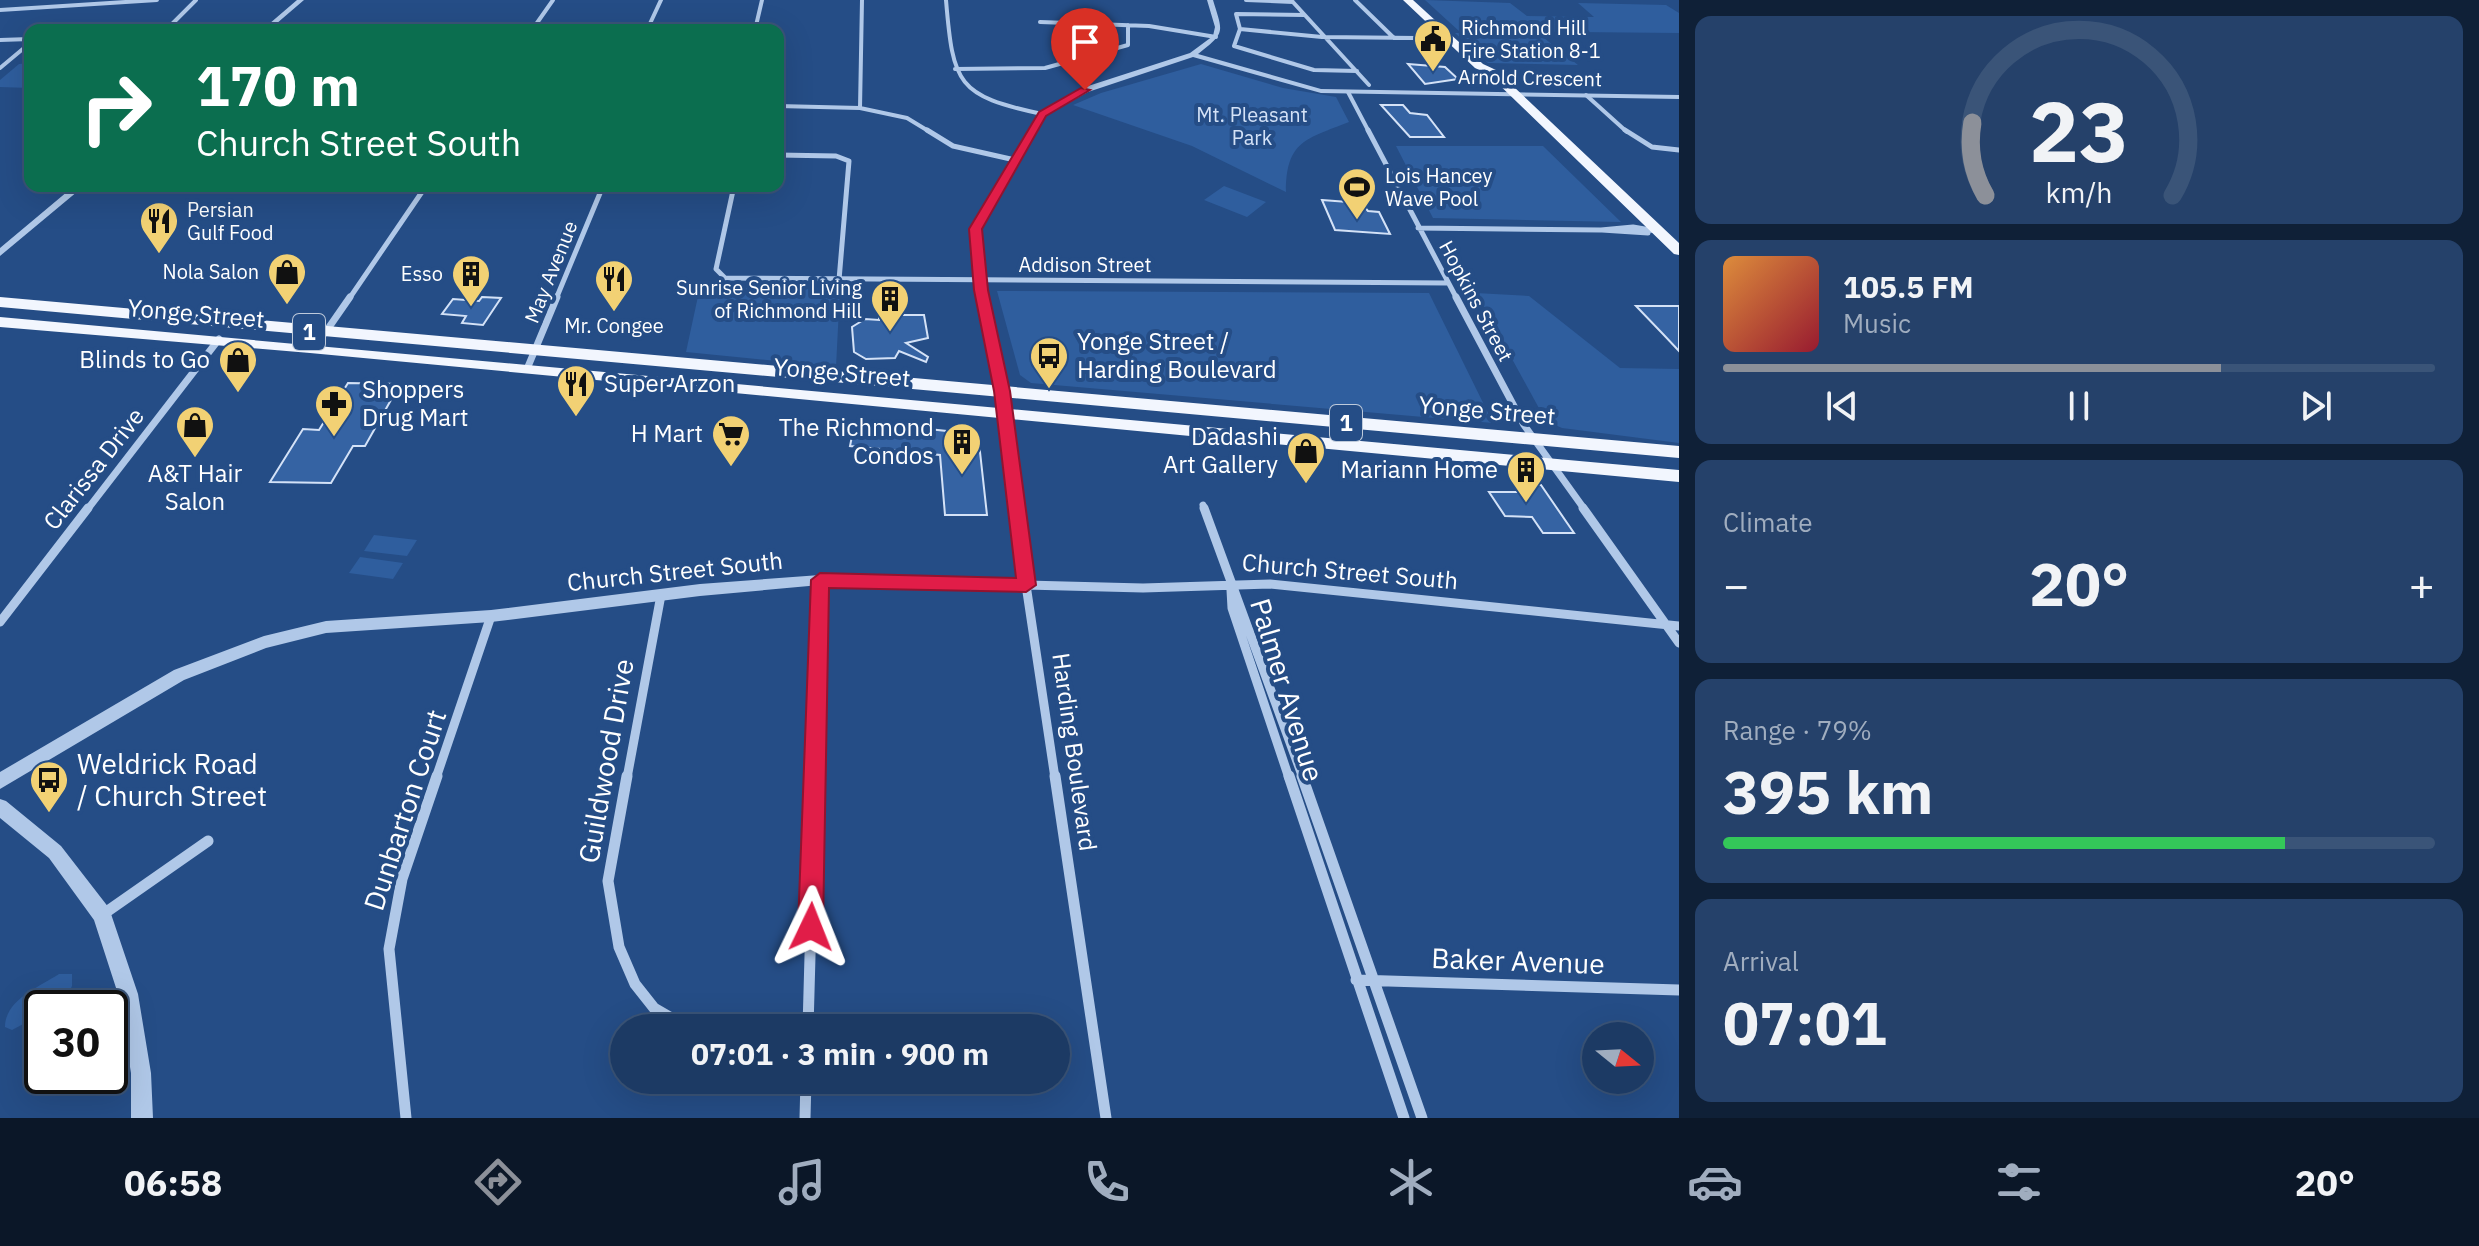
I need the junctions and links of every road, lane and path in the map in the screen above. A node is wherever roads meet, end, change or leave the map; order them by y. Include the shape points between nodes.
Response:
1 (157, 0) edge
2 (196, 0) edge
3 (301, 0) edge
4 (553, 0) edge
5 (661, 0) edge
6 (762, 0) edge
7 (862, 0) edge
8 (946, 0) edge
9 (1210, 0) edge
10 (1246, 0) edge
11 (1355, 0) edge
12 (1408, 0) edge
13 (1292, 1) edge
14 (0, 10) edge
15 (1304, 15) junction
16 (1040, 22) dead end
17 (173, 24) edge
18 (272, 24) edge
19 (536, 24) edge
20 (650, 24) edge
21 (756, 24) edge
22 (1128, 25) junction
23 (1240, 29) junction
24 (1216, 37) junction
25 (1322, 37) junction
26 (1394, 38) junction
27 (1417, 38) dead end
28 (0, 40) edge
29 (24, 41) edge
30 (24, 46) edge
31 (1193, 55) junction
32 (1479, 66) junction
33 (0, 68) edge
34 (955, 69) junction
35 (1357, 71) junction
36 (1369, 85) dead end
37 (1348, 92) junction
38 (1501, 93) junction
39 (1514, 93) junction
40 (1586, 95) junction
41 (1679, 97) edge
42 (784, 106) edge
43 (860, 108) junction
44 (1042, 114) junction
45 (1552, 132) junction
46 (1679, 150) edge
47 (784, 155) edge
48 (1015, 160) junction
49 (72, 192) edge
50 (422, 192) edge
51 (601, 192) edge
52 (733, 192) edge
53 (1418, 228) junction
54 (1657, 232) junction
55 (1679, 251) edge
56 (0, 253) edge
57 (839, 280) junction
58 (980, 281) junction
59 (1447, 283) junction
60 (0, 302) edge
61 (0, 322) edge
62 (325, 333) junction
63 (219, 339) junction
64 (535, 350) junction
65 (527, 369) junction
66 (1002, 391) junction
67 (1003, 412) junction
68 (1533, 439) junction
69 (1679, 452) edge
70 (1550, 464) junction
71 (1679, 476) edge
72 (1203, 505) dead end
73 (820, 580) junction
74 (1026, 585) junction
75 (1231, 586) junction
76 (661, 595) junction
77 (491, 616) junction
78 (0, 622) edge
79 (1666, 625) junction
80 (1679, 626) edge
81 (1679, 643) edge
82 (0, 781) edge
83 (0, 807) edge
84 (208, 841) dead end
85 (102, 915) junction
86 (1356, 980) junction
87 (1374, 981) junction
88 (1679, 990) edge
89 (664, 1014) edge
90 (808, 1014) edge
91 (806, 1094) edge
92 (142, 1118) edge
93 (406, 1118) edge
94 (805, 1118) edge
95 (1106, 1118) edge
96 (1404, 1118) edge
97 (1422, 1118) edge

1 - 14 street
2 - 17 street
3 - 18 street
4 - 19 street
5 - 20 street
6 - 21 street
7 - 43 street
8 - 34 street
9 - 24 street
10 - 13 street
11 - 26 street
12 - 32 main road
13 - 15 street
15 - 23 street via 1240,13
15 - 25 street
16 - 22 street
22 - 24 street
22 - 34 street via 1130,41 1124,48 1085,59 1045,68
23 - 25 street
23 - 35 street via 1234,46 1238,49 1314,70
24 - 31 street
25 - 26 street
25 - 35 street
26 - 27 street
28 - 29 street
30 - 33 street
31 - 37 street, Arnold Crescent via 1296,86
31 - 44 street via 1085,90
32 - 38 main road via 1480,74
32 - 39 main road
34 - 44 street via 971,89 1003,106
35 - 36 street
37 - 38 street, Arnold Crescent
37 - 53 street, Hopkins Street
38 - 39 street, Arnold Crescent
38 - 45 main road via 1535,125
39 - 40 street, Arnold Crescent
39 - 45 main road
40 - 41 street, Arnold Crescent
40 - 46 street via 1643,144
42 - 43 street
43 - 48 street via 907,118 953,146
44 - 48 street, Harding Boulevard
45 - 54 main road
47 - 57 street via 849,161
48 - 58 street, Harding Boulevard via 976,229
49 - 56 street
50 - 62 street
51 - 64 street, May Avenue
52 - 57 street, Addison Street via 717,273 725,278
53 - 54 street
53 - 59 street, Hopkins Street
54 - 55 main road
57 - 58 street, Addison Street
58 - 59 street, Addison Street
58 - 66 street, Harding Boulevard
59 - 68 street, Hopkins Street
60 - 62 main road, Yonge Street / 1
61 - 63 main road, Yonge Street / 1
62 - 64 main road, Yonge Street / 1
63 - 65 main road, Yonge Street / 1
63 - 78 street, Clarissa Drive
64 - 65 street, May Avenue
64 - 66 main road, Yonge Street / 1
65 - 67 main road, Yonge Street / 1
66 - 67 street, Harding Boulevard
66 - 68 main road, Yonge Street / 1
67 - 70 main road, Yonge Street / 1
67 - 74 street, Harding Boulevard
68 - 69 main road, Yonge Street / 1
68 - 70 street, Hopkins Street
70 - 71 main road, Yonge Street / 1
70 - 79 street, Hopkins Street
72 - 75 street
73 - 74 street, Church Street South
73 - 76 street, Church Street South
73 - 90 street
74 - 75 street, Church Street South
74 - 95 street, Harding Boulevard
75 - 79 street, Church Street South via 1270,584
75 - 86 street, Palmer Avenue via 1232,608
75 - 87 street, Palmer Avenue
76 - 77 street, Church Street South
76 - 89 street, Guildwood Drive via 608,881 619,947 635,984
77 - 82 street, Church Street South via 326,627 222,656 179,675
77 - 93 street, Dunbarton Court via 393,918 389,949
79 - 80 street, Church Street South
79 - 81 street, Hopkins Street
83 - 85 street via 55,852
84 - 85 street
85 - 92 street via 128,994 141,1073
86 - 87 street, Baker Avenue
86 - 96 street, Palmer Avenue
87 - 88 street, Baker Avenue
87 - 97 street, Palmer Avenue
91 - 94 street

